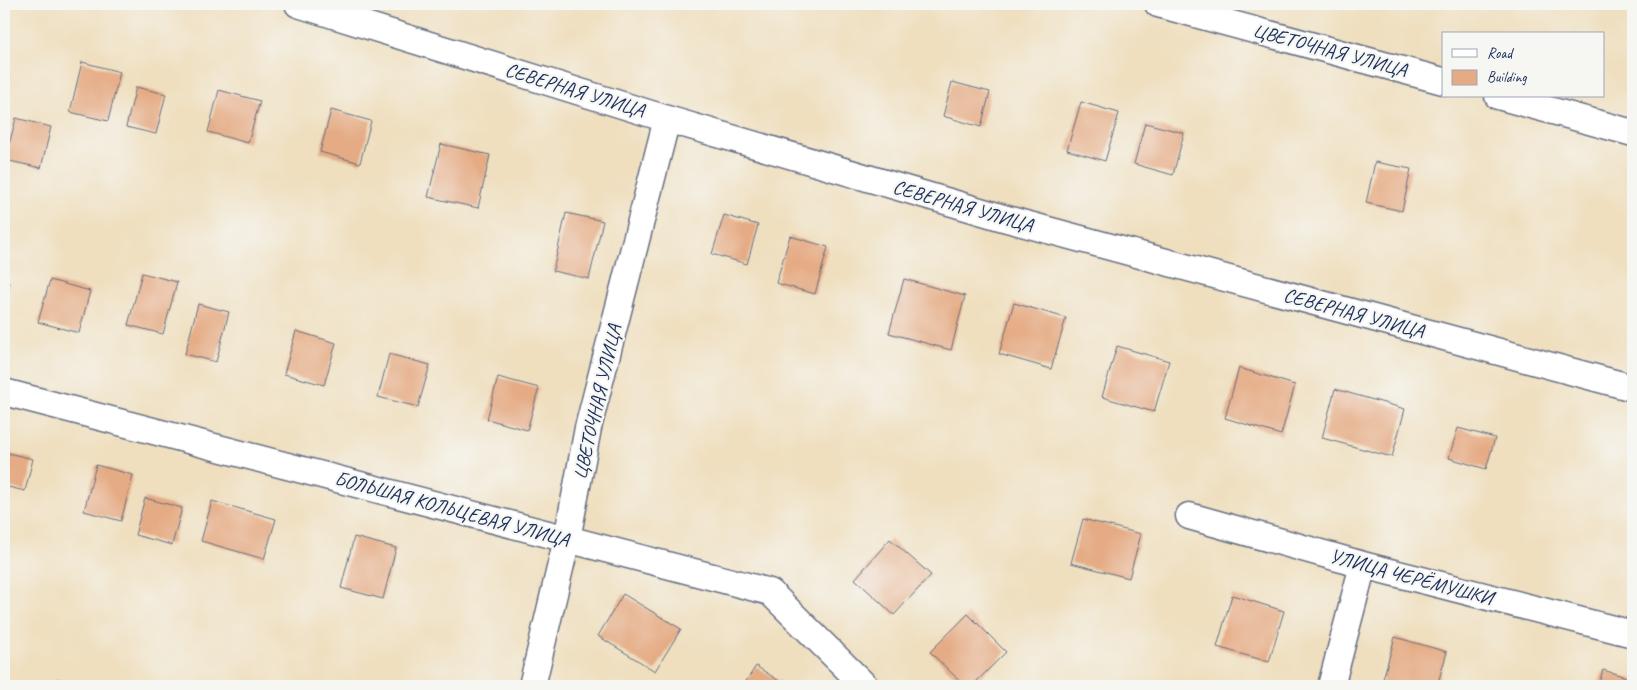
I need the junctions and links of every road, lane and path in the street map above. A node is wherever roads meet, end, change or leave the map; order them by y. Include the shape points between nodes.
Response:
1 (298, 4) edge
2 (1158, 4) edge
3 (1442, 81) edge
4 (1505, 98) edge
5 (668, 119) junction
6 (1633, 133) edge
7 (1633, 388) edge
8 (4, 392) edge
9 (1189, 516) dead end
10 (567, 539) junction
11 (1364, 565) junction
12 (1633, 634) edge
13 (532, 686) edge
14 (865, 686) edge
15 (1331, 686) edge

1 - 5 street, СЕВЕРНАЯ УЛИЦА
2 - 3 street, ЦВЕТОЧНАЯ УЛИЦА
4 - 6 street
5 - 7 street, СЕВЕРНАЯ УЛИЦА via 1007,219
5 - 10 street, ЦВЕТОЧНАЯ УЛИЦА via 588,428
8 - 10 street, БОЛЬШАЯ КОЛЬЦЕВАЯ УЛИЦА
9 - 11 street, УЛИЦА ЧЕРЁМУШКИ
10 - 13 street, ЦВЕТОЧНАЯ УЛИЦА
10 - 14 street, БОЛЬШАЯ КОЛЬЦЕВАЯ УЛИЦА via 770,592
11 - 12 street, УЛИЦА ЧЕРЁМУШКИ
11 - 15 street

